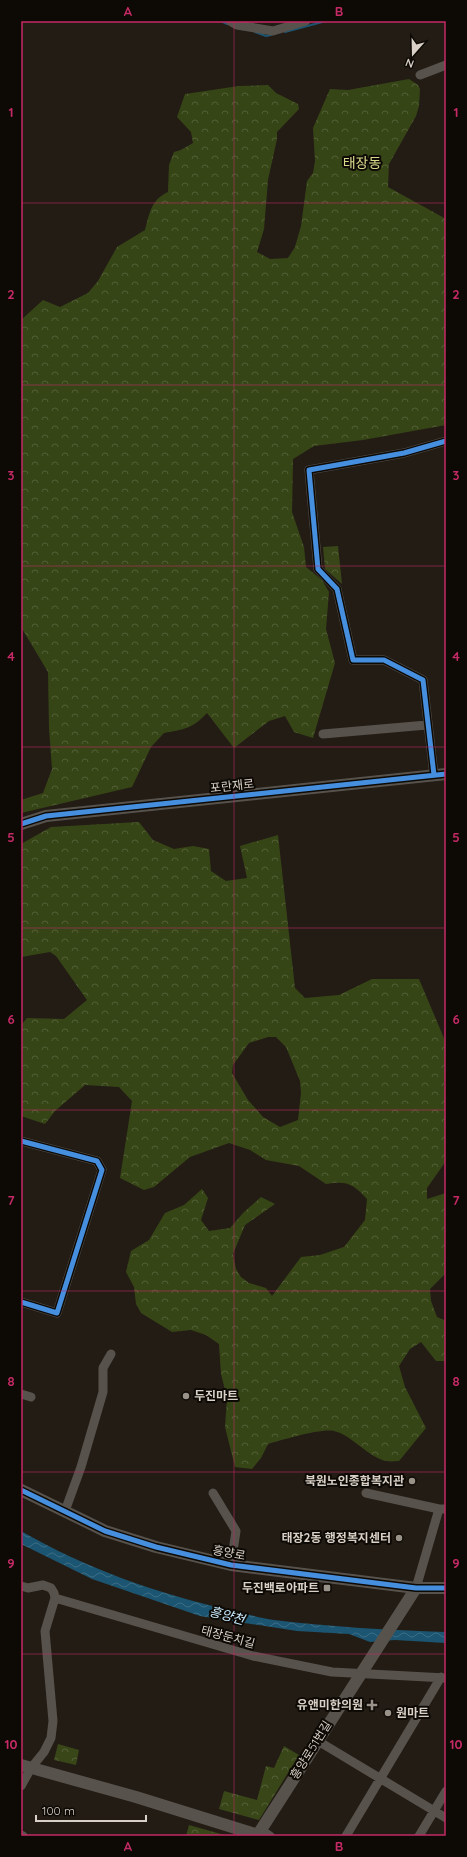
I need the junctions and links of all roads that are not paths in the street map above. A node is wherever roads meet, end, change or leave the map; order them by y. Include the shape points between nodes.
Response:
1 (230, 21) edge
2 (306, 21) edge
3 (446, 65) edge
4 (420, 75) dead end
5 (446, 441) edge
6 (427, 725) junction
7 (323, 734) dead end
8 (446, 774) edge
9 (434, 775) junction
10 (21, 824) edge
11 (21, 1141) edge
12 (21, 1302) edge
13 (111, 1354) dead end
14 (21, 1394) edge
15 (31, 1397) dead end
16 (21, 1490) edge
17 (212, 1493) dead end
18 (366, 1493) dead end
19 (443, 1509) edge
20 (64, 1511) junction
21 (231, 1565) junction
22 (21, 1586) edge
23 (446, 1588) edge
24 (413, 1593) junction
25 (55, 1598) junction
26 (363, 1669) junction
27 (444, 1678) edge
28 (318, 1741) junction
29 (26, 1766) edge
30 (379, 1778) junction
31 (21, 1786) edge
32 (446, 1791) edge
33 (434, 1810) junction
34 (446, 1818) edge
35 (261, 1834) edge
36 (346, 1836) edge
37 (419, 1836) edge

1 - 2 street via 273,32
3 - 4 street
5 - 6 street via 404,453 309,470 318,569 338,589 353,660 384,660 423,680
6 - 7 street
6 - 9 street
8 - 9 street, 포란재로
9 - 10 street, 포란재로 via 46,816
11 - 12 street via 97,1161 102,1170 56,1313
13 - 20 street via 103,1368 103,1392 81,1467
14 - 15 street
16 - 20 street, 흥양로
17 - 21 street via 236,1531
18 - 19 street
19 - 24 street
20 - 21 street, 흥양로 via 105,1531 156,1547
21 - 24 street, 흥양로
22 - 25 street, 태장둔치길 via 51,1588
23 - 24 street, 흥양로
24 - 26 street, 흥양로51번길
25 - 26 street, 태장둔치길 via 253,1656 332,1672
25 - 29 street via 45,1631 51,1738 44,1752
26 - 27 street, 태장둔치길
26 - 28 street, 흥양로51번길
27 - 30 street, 태장둔치길
28 - 30 street
28 - 35 street, 흥양로51번길
29 - 31 street
29 - 35 street, 흥양로51번길
30 - 33 street
30 - 36 street, 태장둔치길
32 - 33 street
33 - 34 street
33 - 37 street

